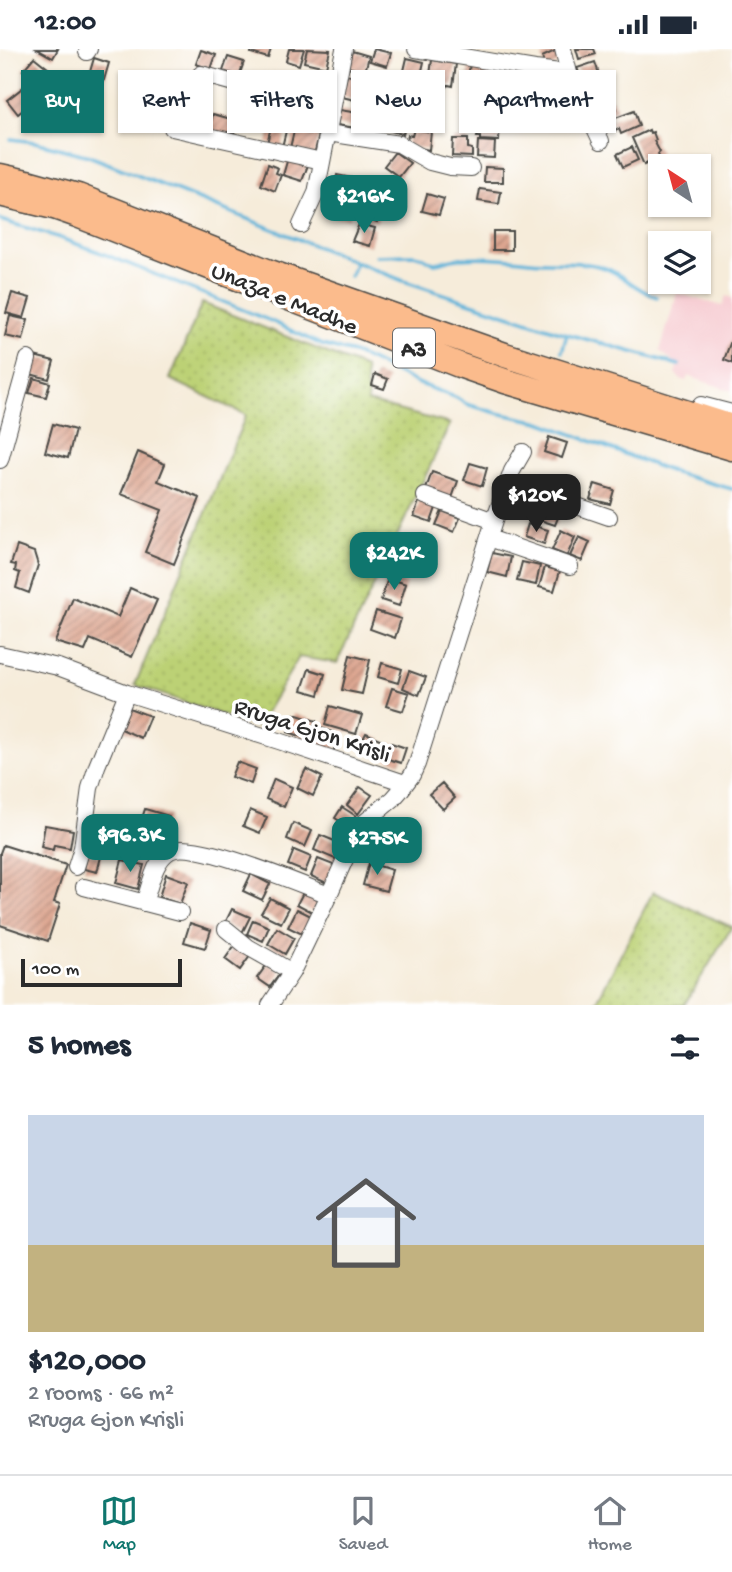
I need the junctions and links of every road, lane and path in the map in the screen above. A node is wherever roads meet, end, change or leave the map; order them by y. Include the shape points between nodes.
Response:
1 (344, 49) edge
2 (416, 49) edge
3 (563, 49) edge
4 (546, 70) edge
5 (568, 70) edge
6 (337, 85) edge
7 (195, 133) edge
8 (328, 133) joint
9 (597, 133) edge
10 (601, 141) dead end
11 (322, 161) junction
12 (0, 162) edge
13 (471, 168) dead end
14 (0, 176) edge
15 (0, 194) edge
16 (0, 206) edge
17 (104, 225) junction
18 (301, 225) dead end
19 (168, 231) junction
20 (28, 359) dead end
21 (630, 394) junction
22 (732, 413) edge
23 (732, 427) edge
24 (732, 448) edge
25 (523, 452) dead end
26 (0, 460) edge
27 (508, 482) junction
28 (425, 496) dead end
29 (609, 517) dead end
30 (494, 520) junction
31 (489, 538) junction
32 (569, 566) dead end
33 (0, 654) edge
34 (127, 693) junction
35 (405, 783) junction
36 (76, 867) dead end
37 (84, 887) dead end
38 (329, 895) junction
39 (144, 903) junction
40 (180, 912) dead end
41 (226, 929) dead end
42 (292, 972) junction
43 (270, 1005) edge

1 - 6 street
2 - 4 street
3 - 5 street
7 - 11 street
8 - 11 street
8 - 13 street via 399,144 430,162
9 - 10 street
11 - 18 street via 316,193
12 - 19 highway via 118,195
14 - 19 highway, Unaza e Madhe / A3 via 78,196
15 - 17 highway, Unaza e Madhe / A3
16 - 17 highway via 62,221
17 - 24 highway, Unaza e Madhe / A3 via 459,365
19 - 21 highway, Unaza e Madhe / A3 via 505,355
20 - 26 street
21 - 22 street via 668,396
21 - 23 highway, Unaza e Madhe / A3
25 - 27 street, Rruga Gjon Krisli
27 - 29 street
27 - 30 street, Rruga Gjon Krisli
28 - 30 street
30 - 31 street, Rruga Gjon Krisli
31 - 32 street
31 - 35 street, Rruga Gjon Krisli via 422,750
33 - 34 street, Rruga Gjon Krisli via 58,667
34 - 35 street, Rruga Gjon Krisli
34 - 36 street via 90,788
35 - 38 street via 365,822
37 - 39 street
38 - 39 street via 215,853 182,848 162,858
38 - 42 street
39 - 40 street
41 - 42 street
42 - 43 street

